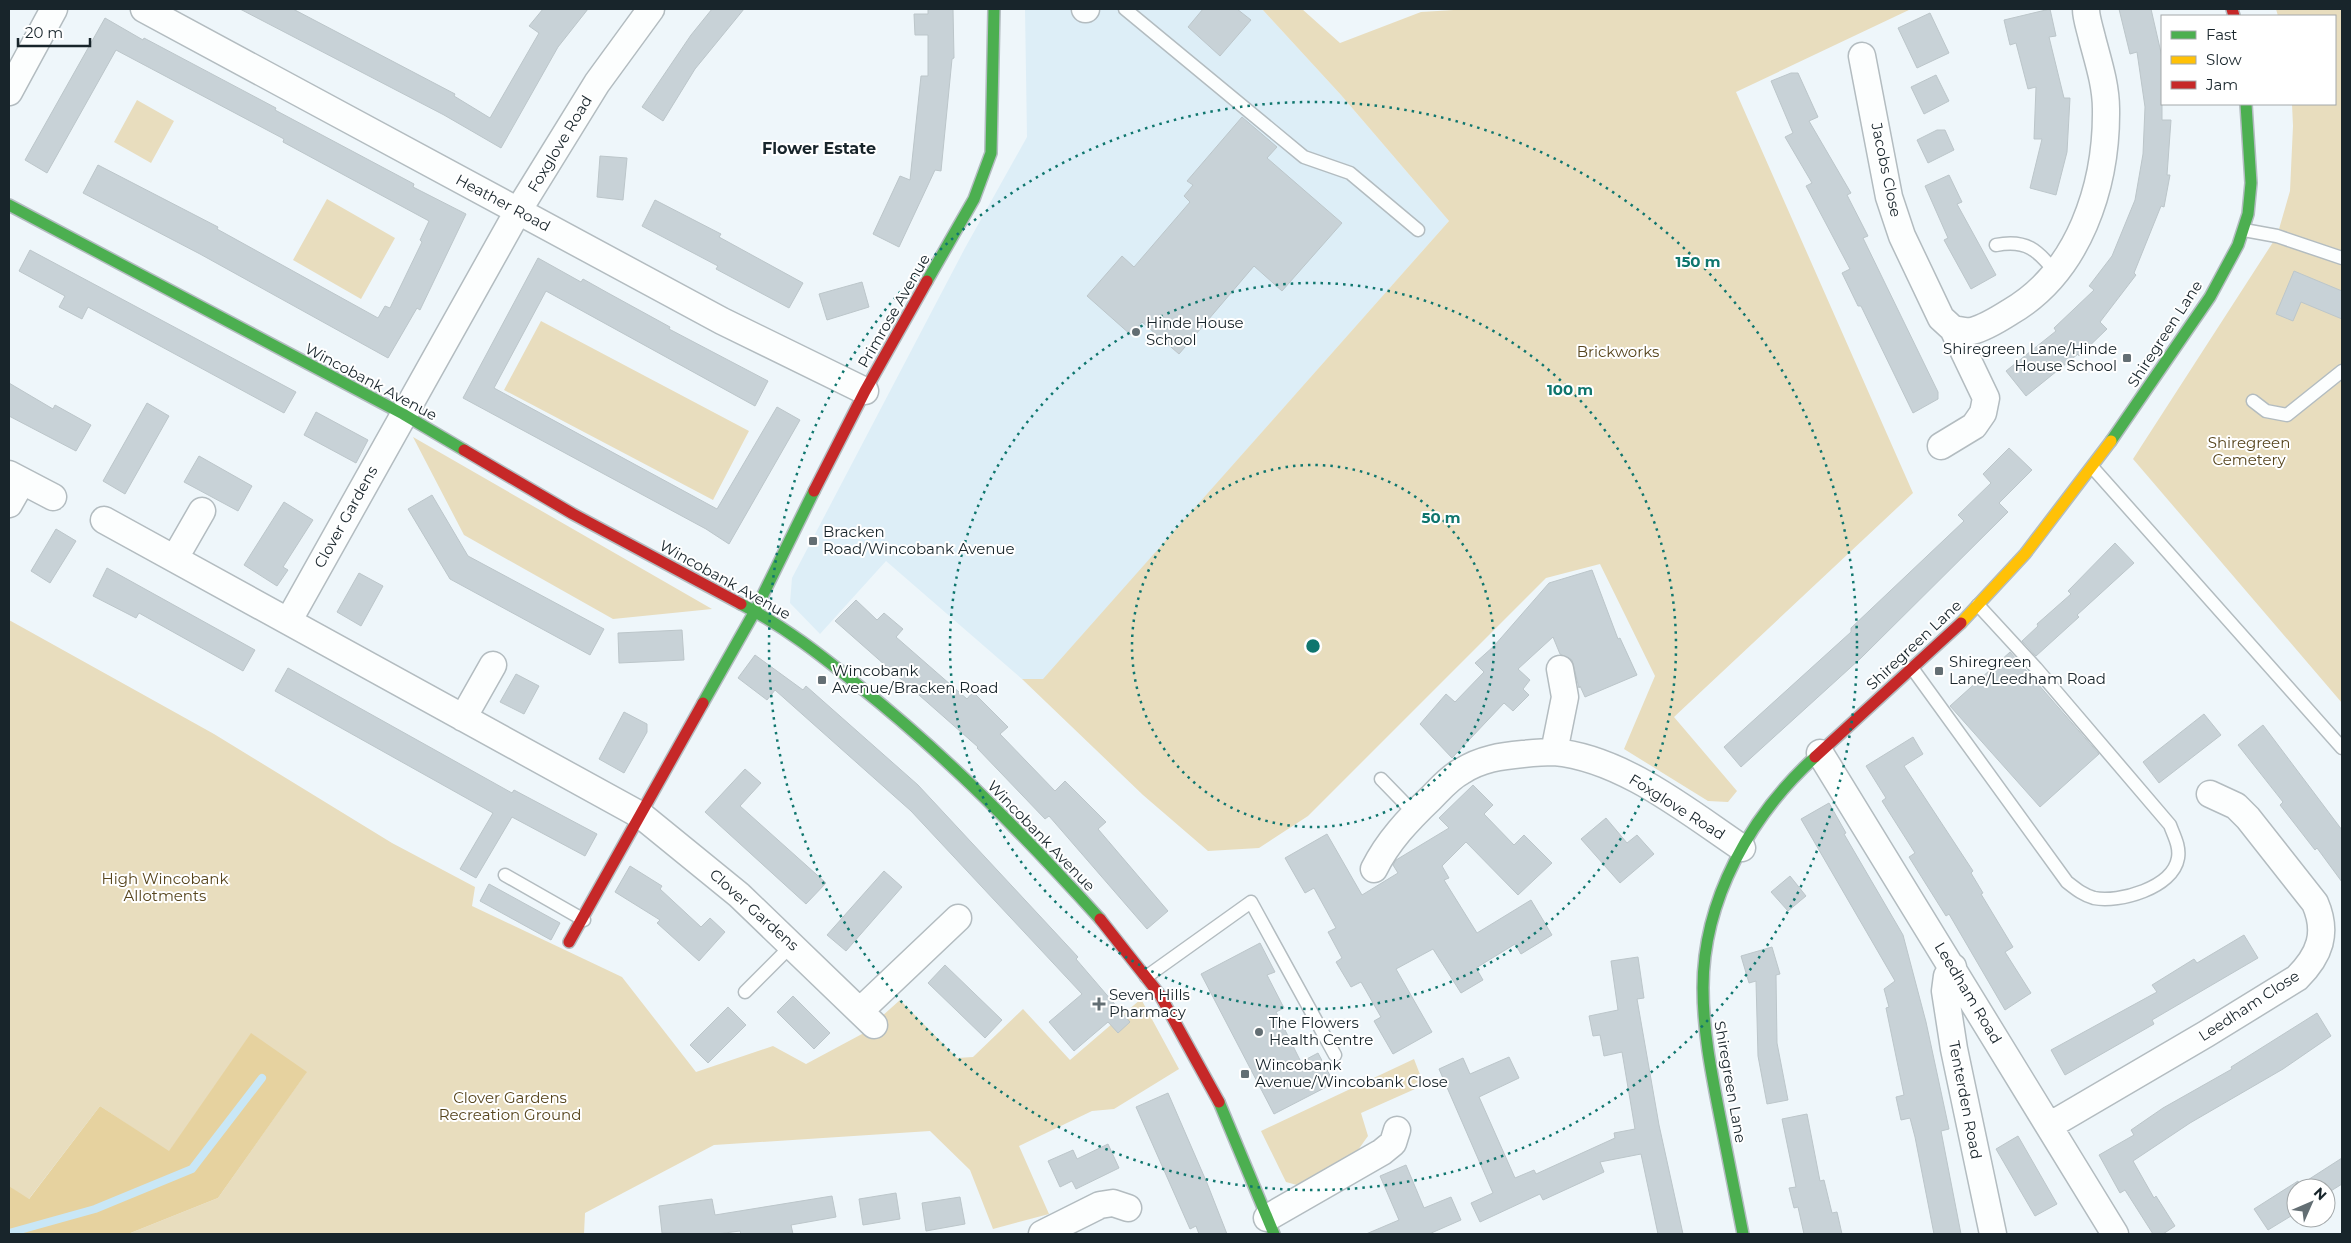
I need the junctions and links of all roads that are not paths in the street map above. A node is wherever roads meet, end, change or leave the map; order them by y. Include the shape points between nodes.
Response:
1 (54, 9) edge
2 (144, 9) edge
3 (651, 9) edge
4 (994, 9) edge
5 (1125, 9) edge
6 (2086, 9) edge
7 (1862, 56) dead end
8 (9, 92) edge
9 (2246, 105) edge
10 (9, 205) edge
11 (518, 212) junction
12 (1418, 230) dead end
13 (2244, 230) junction
14 (1996, 245) dead end
15 (2342, 258) edge
16 (2056, 273) junction
17 (1953, 329) junction
18 (2342, 371) edge
19 (865, 391) junction
20 (2253, 401) dead end
21 (403, 414) junction
22 (1941, 446) dead end
23 (2093, 468) junction
24 (15, 478) edge
25 (53, 497) dead end
26 (9, 504) edge
27 (202, 511) dead end
28 (104, 520) dead end
29 (175, 558) junction
30 (1978, 605) junction
31 (755, 611) junction
32 (289, 620) junction
33 (493, 665) dead end
34 (1912, 668) junction
35 (1560, 669) dead end
36 (463, 718) junction
37 (2342, 748) edge
38 (1554, 752) junction
39 (1820, 753) junction
40 (1380, 779) dead end
41 (2210, 794) dead end
42 (1415, 814) junction
43 (642, 816) junction
44 (1742, 848) junction
45 (1374, 869) dead end
46 (505, 875) dead end
47 (958, 918) dead end
48 (584, 920) junction
49 (570, 942) dead end
50 (792, 945) junction
51 (1953, 966) junction
52 (1146, 977) junction
53 (745, 992) dead end
54 (1335, 1055) dead end
55 (2049, 1126) junction
56 (1397, 1130) dead end
57 (1128, 1208) dead end
58 (1270, 1226) edge
59 (1042, 1234) edge
60 (1743, 1234) edge
61 (1993, 1234) edge
62 (2115, 1234) edge

1 - 8 street
2 - 11 street, Heather Road
3 - 11 street, Foxglove Road via 597,83
4 - 19 street, Primrose Avenue via 991,143 984,176 970,207
5 - 12 lane via 1304,157 1350,173
6 - 16 street via 2102,76 2105,138 2091,210 2075,245
7 - 17 street, Jacobs Close via 1889,197 1902,236 1941,318
9 - 13 street, Shiregreen Lane via 2251,199
10 - 21 street, Wincobank Avenue
11 - 19 street, Heather Road via 722,321
11 - 21 street, Foxglove Road
13 - 15 lane via 2276,236
13 - 23 street, Shiregreen Lane via 2200,310
14 - 16 lane via 2012,242 2029,246
16 - 17 street via 2030,301 2003,316 1972,331
17 - 22 street, Jacobs Close via 1986,398 1983,413 1974,426
18 - 20 lane via 2287,415 2266,411
19 - 31 street, Primrose Avenue
21 - 31 street, Wincobank Avenue via 582,518
21 - 32 street, Clover Gardens
23 - 30 street, Shiregreen Lane via 2014,568
23 - 37 lane
24 - 25 street
24 - 26 street
27 - 29 street
28 - 29 street, Clover Gardens
29 - 32 street, Clover Gardens
30 - 34 street, Shiregreen Lane
30 - 34 lane via 2170,825 2178,846 2178,860 2161,881 2138,894 2120,898 2094,898 2067,882
31 - 43 street
31 - 52 street, Wincobank Avenue via 808,645 889,710 960,774 1039,852 1106,926
32 - 36 street, Clover Gardens
33 - 36 street
34 - 39 street, Shiregreen Lane
35 - 38 street via 1564,697
36 - 43 street, Clover Gardens
38 - 42 street, Foxglove Road via 1502,756 1477,763 1460,772
38 - 44 street, Foxglove Road via 1590,760 1628,775
39 - 44 street, Shiregreen Lane via 1766,810
39 - 51 street, Leedham Road
40 - 42 lane
41 - 55 street, Leedham Close via 2236,806 2248,818 2315,903 2322,933 2310,966 2298,978
42 - 45 street, Foxglove Road via 1385,847
43 - 48 street
43 - 50 street, Clover Gardens via 739,895
44 - 60 street, Shiregreen Lane via 1716,911 1707,946 1702,988 1705,1040
46 - 48 lane
47 - 50 street, Clover Gardens via 868,1017
48 - 49 street
50 - 53 lane
51 - 55 street, Leedham Road
51 - 61 street, Tenterden Road via 1947,976 1945,991
52 - 54 lane via 1251,902
52 - 58 street, Wincobank Avenue via 1160,995 1224,1110
55 - 62 street, Leedham Road
56 - 58 street via 1392,1143 1382,1152
57 - 59 street via 1113,1203 1100,1205

